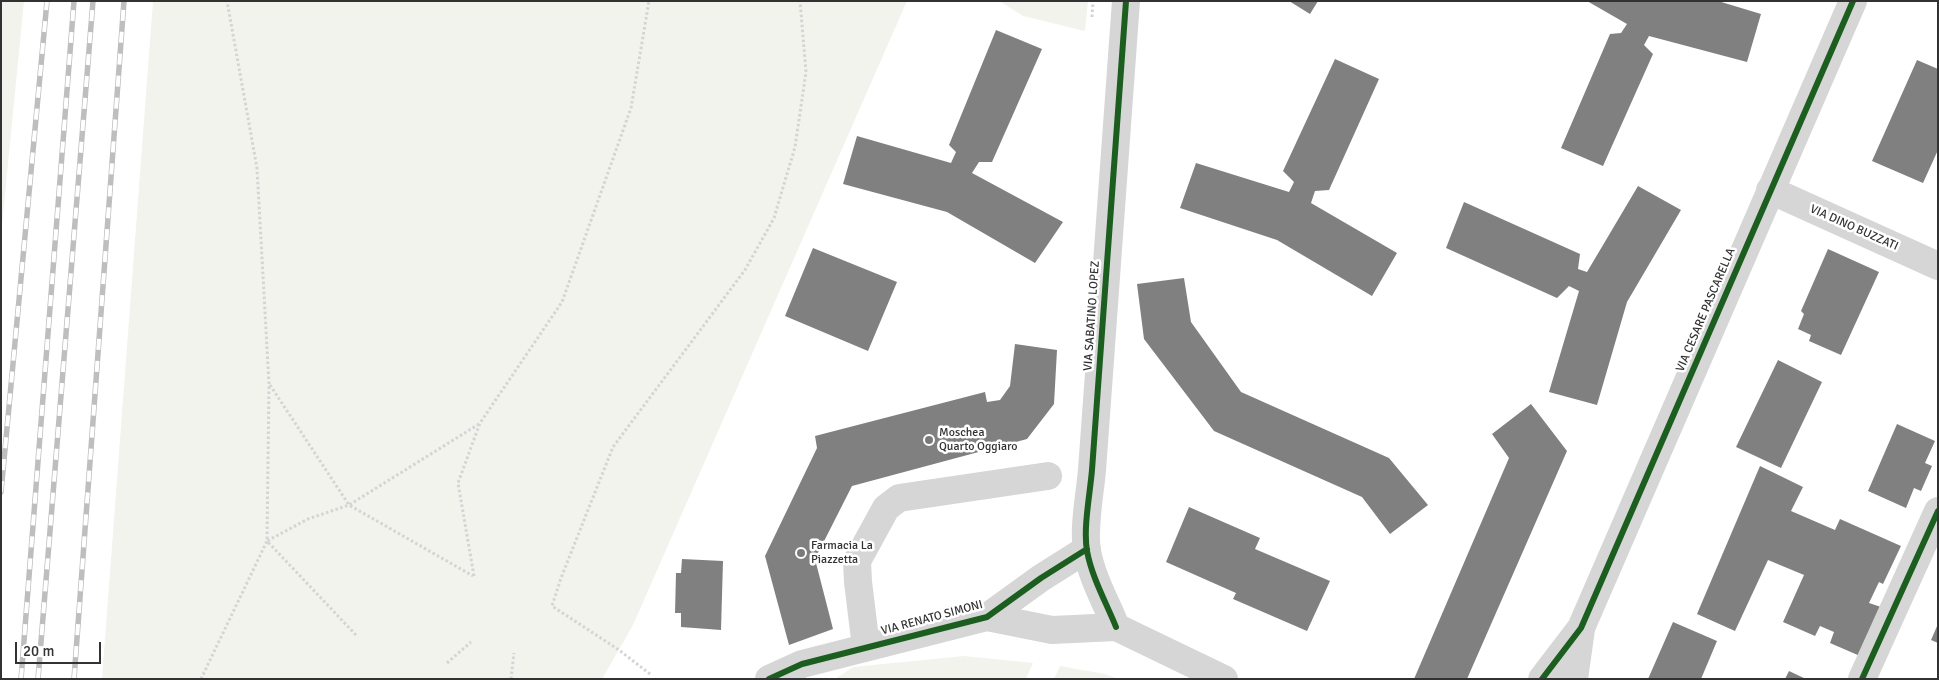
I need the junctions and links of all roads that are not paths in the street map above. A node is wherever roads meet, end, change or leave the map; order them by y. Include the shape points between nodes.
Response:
1 (1126, 1) edge
2 (1853, 1) edge
3 (1770, 190) junction
4 (1938, 266) edge
5 (1048, 476) dead end
6 (1938, 510) edge
7 (1087, 549) junction
8 (987, 616) junction
9 (1116, 627) junction
10 (1581, 628) junction
11 (866, 647) junction
12 (769, 679) edge
13 (1224, 679) edge
14 (1542, 679) edge
15 (1574, 679) edge
16 (1862, 679) edge

1 - 7 street, VIA SABATINO LOPEZ
2 - 3 street, VIA CESARE PASCARELLA
3 - 4 street, VIA DINO BUZZATI
3 - 10 street, VIA CESARE PASCARELLA
5 - 11 street via 898,498 886,508 857,561
6 - 16 street
7 - 8 street, VIA RENATO SIMONI
7 - 9 street, VIA SABATINO LOPEZ via 1094,576
8 - 9 street, VIA RENATO SIMONI via 1052,630
8 - 11 street, VIA RENATO SIMONI
9 - 13 street, VIA RENATO SIMONI
10 - 14 street
10 - 15 street
11 - 12 street, VIA RENATO SIMONI via 802,664

